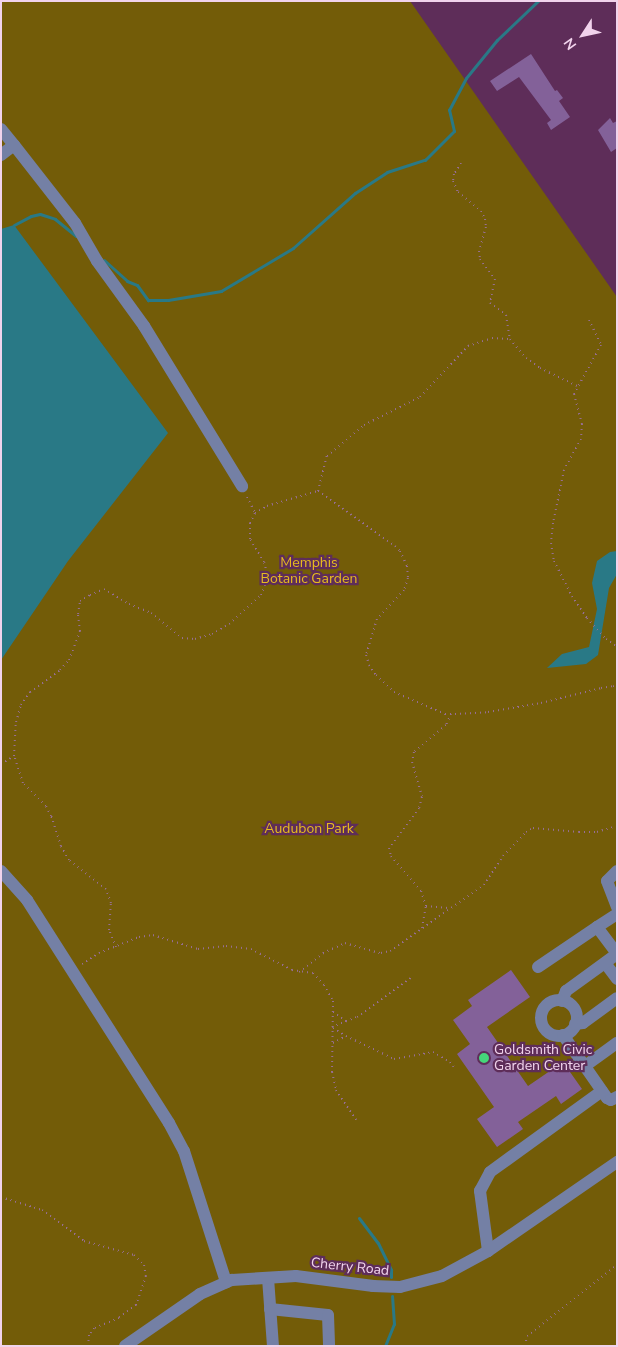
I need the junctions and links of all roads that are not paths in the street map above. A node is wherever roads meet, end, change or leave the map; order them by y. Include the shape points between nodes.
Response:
1 (1, 129) edge
2 (14, 145) junction
3 (1, 155) edge
4 (242, 486) road end
5 (1, 871) edge
6 (617, 871) edge
7 (617, 907) edge
8 (617, 914) edge
9 (597, 927) junction
10 (617, 954) edge
11 (605, 963) junction
12 (538, 966) dead end
13 (617, 979) edge
14 (617, 998) edge
15 (562, 1000) junction
16 (575, 1024) junction
17 (563, 1035) junction
18 (617, 1043) edge
19 (584, 1066) junction
20 (602, 1091) junction
21 (617, 1096) edge
22 (617, 1162) edge
23 (488, 1251) junction
24 (268, 1278) junction
25 (226, 1282) junction
26 (270, 1309) junction
27 (125, 1346) edge
28 (273, 1346) edge
29 (329, 1346) edge

1 - 2 street
2 - 3 street
2 - 4 street via 75,223 97,261 144,326
5 - 25 street via 27,900 169,1122 184,1151
6 - 7 street via 607,881
8 - 9 street
9 - 10 street
9 - 12 street
10 - 11 street
11 - 13 street
11 - 15 street via 566,991
14 - 16 street via 583,1023
15 - 16 street via 574,1009
15 - 17 street via 549,1003 541,1018 550,1033
16 - 17 street
17 - 19 street
18 - 19 street
19 - 20 street
20 - 21 street via 611,1100
20 - 23 street via 490,1172 480,1191
22 - 23 street, Cherry Road
23 - 24 street, Cherry Road via 442,1276 400,1286 373,1286 296,1276
24 - 25 street, Cherry Road
24 - 26 street
25 - 27 street, Cherry Road via 200,1294
26 - 28 street
26 - 29 street via 328,1314

